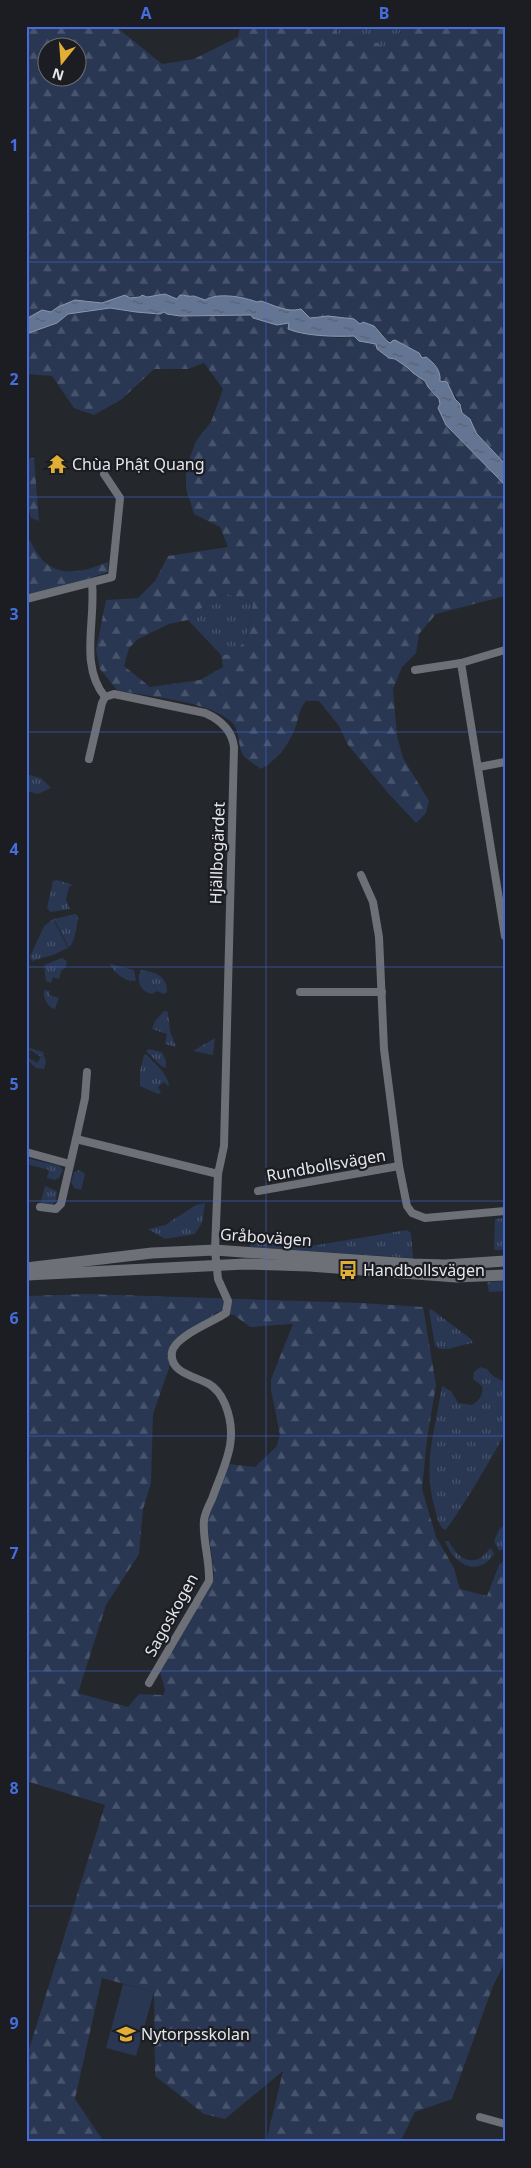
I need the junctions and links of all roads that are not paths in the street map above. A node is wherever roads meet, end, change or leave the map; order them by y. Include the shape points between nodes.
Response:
1 (104, 474) dead end
2 (92, 583) junction
3 (26, 599) edge
4 (505, 650) edge
5 (461, 663) junction
6 (415, 670) dead end
7 (105, 698) junction
8 (89, 759) dead end
9 (505, 762) edge
10 (479, 768) junction
11 (361, 875) dead end
12 (505, 936) edge
13 (300, 992) dead end
14 (382, 992) junction
15 (86, 1072) dead end
16 (76, 1139) junction
17 (26, 1152) edge
18 (70, 1164) junction
19 (399, 1166) junction
20 (218, 1174) junction
21 (258, 1191) dead end
22 (40, 1208) dead end
23 (505, 1211) edge
24 (215, 1250) junction
25 (505, 1261) edge
26 (215, 1264) junction
27 (26, 1268) edge
28 (26, 1275) edge
29 (505, 1275) edge
30 (149, 1684) dead end
31 (480, 2116) dead end
32 (505, 2124) edge

1 - 2 street via 120,498 114,561 112,577
2 - 3 street
2 - 7 street via 90,656 94,682
4 - 5 street
5 - 6 street
5 - 10 street
7 - 8 street
7 - 20 street, Hjällbogärdet via 114,694 205,713 222,723 233,738 224,1146
9 - 10 street
10 - 12 street
11 - 14 street via 373,902
13 - 14 street
14 - 19 street via 384,1049
15 - 16 street via 85,1098
16 - 18 street
16 - 20 street
17 - 18 street
18 - 22 street via 61,1204 51,1210
19 - 21 street, Rundbollsvägen
19 - 23 street via 407,1206 417,1216 436,1218
20 - 24 street, Hjällbogärdet
24 - 25 main road, Gråbovägen via 413,1264
24 - 26 street, Hjällbogärdet
24 - 27 main road, Gråbovägen via 152,1253
26 - 28 main road, Gråbovägen
26 - 29 main road, Gråbovägen via 309,1266 456,1277
26 - 30 street, Sagoskogen via 228,1302 226,1313 179,1340 172,1350 172,1358 177,1369 210,1384 220,1395 230,1418 232,1441 204,1519 209,1580
31 - 32 street

